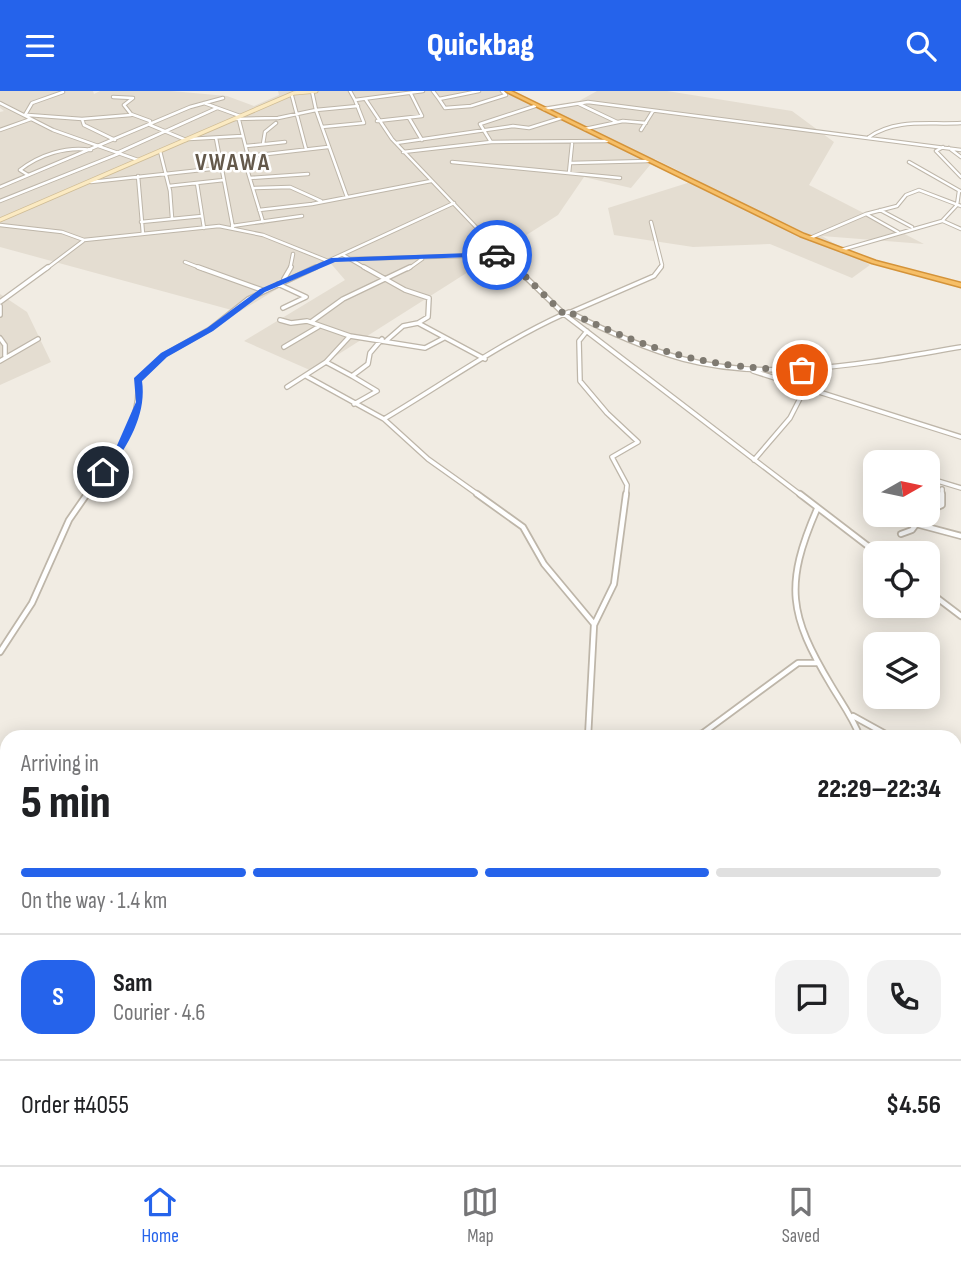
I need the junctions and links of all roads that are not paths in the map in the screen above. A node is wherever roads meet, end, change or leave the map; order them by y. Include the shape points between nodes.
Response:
1 (314, 91) edge
2 (351, 91) edge
3 (368, 91) edge
4 (396, 91) edge
5 (423, 91) edge
6 (433, 91) edge
7 (479, 91) edge
8 (504, 91) edge
9 (62, 92) edge
10 (411, 94) junction
11 (292, 96) dead end
12 (399, 96) junction
13 (113, 97) dead end
14 (223, 97) dead end
15 (373, 99) junction
16 (439, 99) junction
17 (355, 100) junction
18 (366, 100) junction
19 (0, 103) edge
20 (203, 103) junction
21 (578, 103) junction
22 (358, 106) junction
23 (536, 106) junction
24 (217, 108) junction
25 (543, 109) junction
26 (316, 110) junction
27 (653, 110) junction
28 (295, 113) junction
29 (24, 115) junction
30 (133, 115) junction
31 (240, 118) junction
32 (408, 118) junction
33 (561, 118) junction
34 (32, 119) junction
35 (82, 119) junction
36 (377, 121) junction
37 (617, 122) junction
38 (276, 123) dead end
39 (646, 123) junction
40 (961, 123) edge
41 (150, 125) junction
42 (322, 127) junction
43 (0, 130) edge
44 (584, 130) junction
45 (641, 130) dead end
46 (167, 131) junction
47 (482, 131) junction
48 (242, 136) junction
49 (216, 138) junction
50 (116, 139) junction
51 (187, 139) junction
52 (863, 139) junction
53 (422, 140) junction
54 (607, 141) junction
55 (285, 142) dead end
56 (491, 142) junction
57 (396, 143) junction
58 (572, 143) junction
59 (263, 144) junction
60 (246, 146) junction
61 (99, 147) junction
62 (328, 147) junction
63 (943, 147) junction
64 (948, 148) junction
65 (306, 149) junction
66 (92, 150) junction
67 (961, 150) edge
68 (160, 151) junction
69 (403, 152) junction
70 (118, 154) junction
71 (248, 157) junction
72 (961, 157) edge
73 (138, 160) junction
74 (648, 161) junction
75 (452, 162) dead end
76 (909, 162) dead end
77 (571, 163) junction
78 (220, 168) junction
79 (569, 173) junction
80 (164, 174) junction
81 (309, 174) dead end
82 (29, 175) junction
83 (138, 176) junction
84 (961, 177) edge
85 (250, 178) junction
86 (620, 178) dead end
87 (224, 180) junction
88 (432, 180) junction
89 (86, 183) junction
90 (197, 183) junction
91 (169, 186) junction
92 (0, 187) edge
93 (255, 188) junction
94 (960, 191) edge
95 (346, 198) junction
96 (0, 201) edge
97 (325, 202) junction
98 (454, 203) junction
99 (959, 206) edge
100 (260, 210) junction
101 (879, 210) junction
102 (866, 214) junction
103 (202, 216) junction
104 (302, 216) dead end
105 (172, 218) junction
106 (0, 221) edge
107 (942, 221) junction
108 (141, 222) junction
109 (263, 222) junction
110 (651, 222) dead end
111 (231, 227) junction
112 (912, 227) junction
113 (204, 228) junction
114 (961, 229) edge
115 (898, 232) junction
116 (143, 235) junction
117 (810, 238) junction
118 (84, 240) junction
119 (842, 250) junction
120 (293, 254) dead end
121 (342, 255) junction
122 (503, 255) junction
123 (348, 259) junction
124 (423, 259) junction
125 (334, 260) junction
126 (328, 261) junction
127 (185, 262) dead end
128 (283, 280) junction
129 (387, 280) junction
130 (277, 283) junction
131 (961, 285) edge
132 (262, 290) junction
133 (0, 304) edge
134 (283, 308) dead end
135 (566, 313) junction
136 (0, 315) edge
137 (280, 320) dead end
138 (311, 322) junction
139 (418, 323) junction
140 (319, 326) junction
141 (587, 331) junction
142 (350, 335) junction
143 (0, 338) edge
144 (444, 338) junction
145 (38, 339) dead end
146 (385, 339) junction
147 (284, 347) dead end
148 (961, 347) edge
149 (5, 357) junction
150 (485, 359) junction
151 (0, 361) edge
152 (326, 362) junction
153 (749, 369) junction
154 (815, 369) junction
155 (306, 376) junction
156 (352, 376) junction
157 (287, 387) dead end
158 (809, 387) junction
159 (355, 404) junction
160 (384, 419) junction
161 (961, 437) edge
162 (754, 460) junction
163 (940, 482) edge
164 (961, 488) edge
165 (942, 489) dead end
166 (940, 506) edge
167 (817, 509) junction
168 (913, 527) edge
169 (927, 527) edge
170 (901, 534) dead end
171 (961, 536) edge
172 (863, 543) edge
173 (940, 600) edge
174 (961, 615) edge
175 (594, 625) junction
176 (0, 652) edge
177 (818, 663) junction
178 (852, 714) junction
179 (588, 730) edge
180 (707, 730) edge
181 (858, 730) edge
182 (871, 730) edge

1 - 26 street
1 - 31 street via 294,93
2 - 17 street
3 - 15 street
4 - 12 street
5 - 10 street
6 - 16 street
7 - 16 street
8 - 16 street via 506,95 467,106 444,108
8 - 23 highway
9 - 29 street via 32,103
10 - 12 street
10 - 32 street via 422,116
11 - 28 street
12 - 15 street
13 - 30 street via 133,98 124,105
14 - 20 street
15 - 18 street
17 - 18 street
17 - 22 street
18 - 36 street
19 - 29 street
20 - 24 street
20 - 41 street
21 - 25 street
21 - 27 street
21 - 37 street
22 - 26 street
22 - 42 street via 365,123
23 - 25 highway
23 - 47 street via 480,124
24 - 31 street
24 - 46 street
25 - 33 highway
26 - 28 street
26 - 42 street
27 - 39 street
27 - 52 street
28 - 31 street
28 - 65 street
29 - 34 street
29 - 35 street
30 - 35 street
30 - 41 street
31 - 48 street
31 - 51 street
32 - 36 street
32 - 53 street
33 - 44 highway
33 - 47 street via 529,128
34 - 43 street
34 - 61 street
35 - 50 street via 84,125
36 - 57 street
37 - 39 street
37 - 44 street
38 - 59 street via 265,132
39 - 45 street
40 - 52 street via 895,124 878,128
41 - 46 street
41 - 50 street
42 - 62 street
44 - 54 highway
46 - 51 street
46 - 70 street
47 - 53 street
47 - 56 street
48 - 49 street
48 - 60 street
49 - 51 street
49 - 78 street via 222,153
50 - 61 street
51 - 68 street
52 - 63 street
53 - 57 street
54 - 58 street
54 - 74 highway
55 - 59 street
56 - 58 street
56 - 69 street
57 - 69 street
58 - 77 street
59 - 60 street
60 - 71 street
61 - 66 street
61 - 70 street
62 - 65 street
62 - 95 street via 335,155
63 - 64 street
63 - 84 street via 936,151
64 - 67 street
64 - 72 street
65 - 71 street
66 - 82 street
66 - 82 street via 76,148 22,167
68 - 73 street
68 - 80 street
69 - 88 street
70 - 73 street
70 - 96 street
71 - 85 street
73 - 89 street
74 - 77 street
74 - 117 highway
75 - 79 street
76 - 94 street
77 - 79 street
78 - 80 street
78 - 87 street
79 - 86 street
80 - 83 street
80 - 91 street
81 - 85 street
82 - 92 street
83 - 89 street
83 - 108 street
85 - 93 street
87 - 90 street
87 - 111 street
88 - 95 street
88 - 98 street
89 - 106 street
90 - 91 street
90 - 103 street
91 - 105 street
93 - 97 street via 290,187
93 - 100 street
94 - 99 street
95 - 97 street
97 - 100 street
98 - 121 street
98 - 122 street
99 - 101 street via 919,190 906,195 897,207
99 - 107 street
100 - 109 street
101 - 102 street
101 - 112 street
102 - 115 street
102 - 117 street
103 - 105 street
103 - 113 street
104 - 109 street
105 - 108 street
106 - 118 street
107 - 112 street
107 - 114 street
108 - 116 street
109 - 111 street
110 - 135 street via 662,265 653,276
111 - 113 street
111 - 126 street
112 - 115 street
113 - 116 street
115 - 119 street
116 - 118 street
117 - 119 highway
118 - 133 street
119 - 131 highway
120 - 128 street
121 - 123 street
121 - 125 street
122 - 124 street
122 - 135 street
123 - 124 street
123 - 125 street
123 - 129 street
124 - 129 street
125 - 126 street
126 - 128 street
127 - 132 street
128 - 130 street
129 - 138 street via 343,299
129 - 139 street via 429,298 428,317
130 - 132 street
130 - 134 street via 306,296
132 - 176 street via 210,329 164,355 138,380 140,402 124,441 69,520 32,603
133 - 136 street
135 - 141 street
135 - 150 street via 525,331
135 - 153 street via 649,349
137 - 138 street
138 - 140 street
139 - 144 street
139 - 146 street
140 - 142 street
140 - 147 street
141 - 162 street
141 - 175 street via 579,341 580,381 638,442 612,458 626,485 614,584
142 - 146 street
142 - 152 street
143 - 149 street
144 - 146 street via 425,348
144 - 150 street
145 - 149 street
146 - 156 street
148 - 154 street
149 - 151 street
150 - 160 street
152 - 155 street
152 - 156 street
153 - 154 street
153 - 158 street
154 - 158 street
155 - 157 street
155 - 159 street
156 - 159 street via 377,390
158 - 161 street
158 - 162 street via 784,430
159 - 160 street
160 - 175 street via 428,459 523,527 544,564
162 - 167 street
163 - 164 street
165 - 166 street
167 - 172 street
167 - 177 street via 799,547 794,588 802,630
168 - 170 street
169 - 171 street
173 - 174 street
175 - 179 street
177 - 178 street
177 - 180 street via 798,663
178 - 181 street
178 - 182 street

